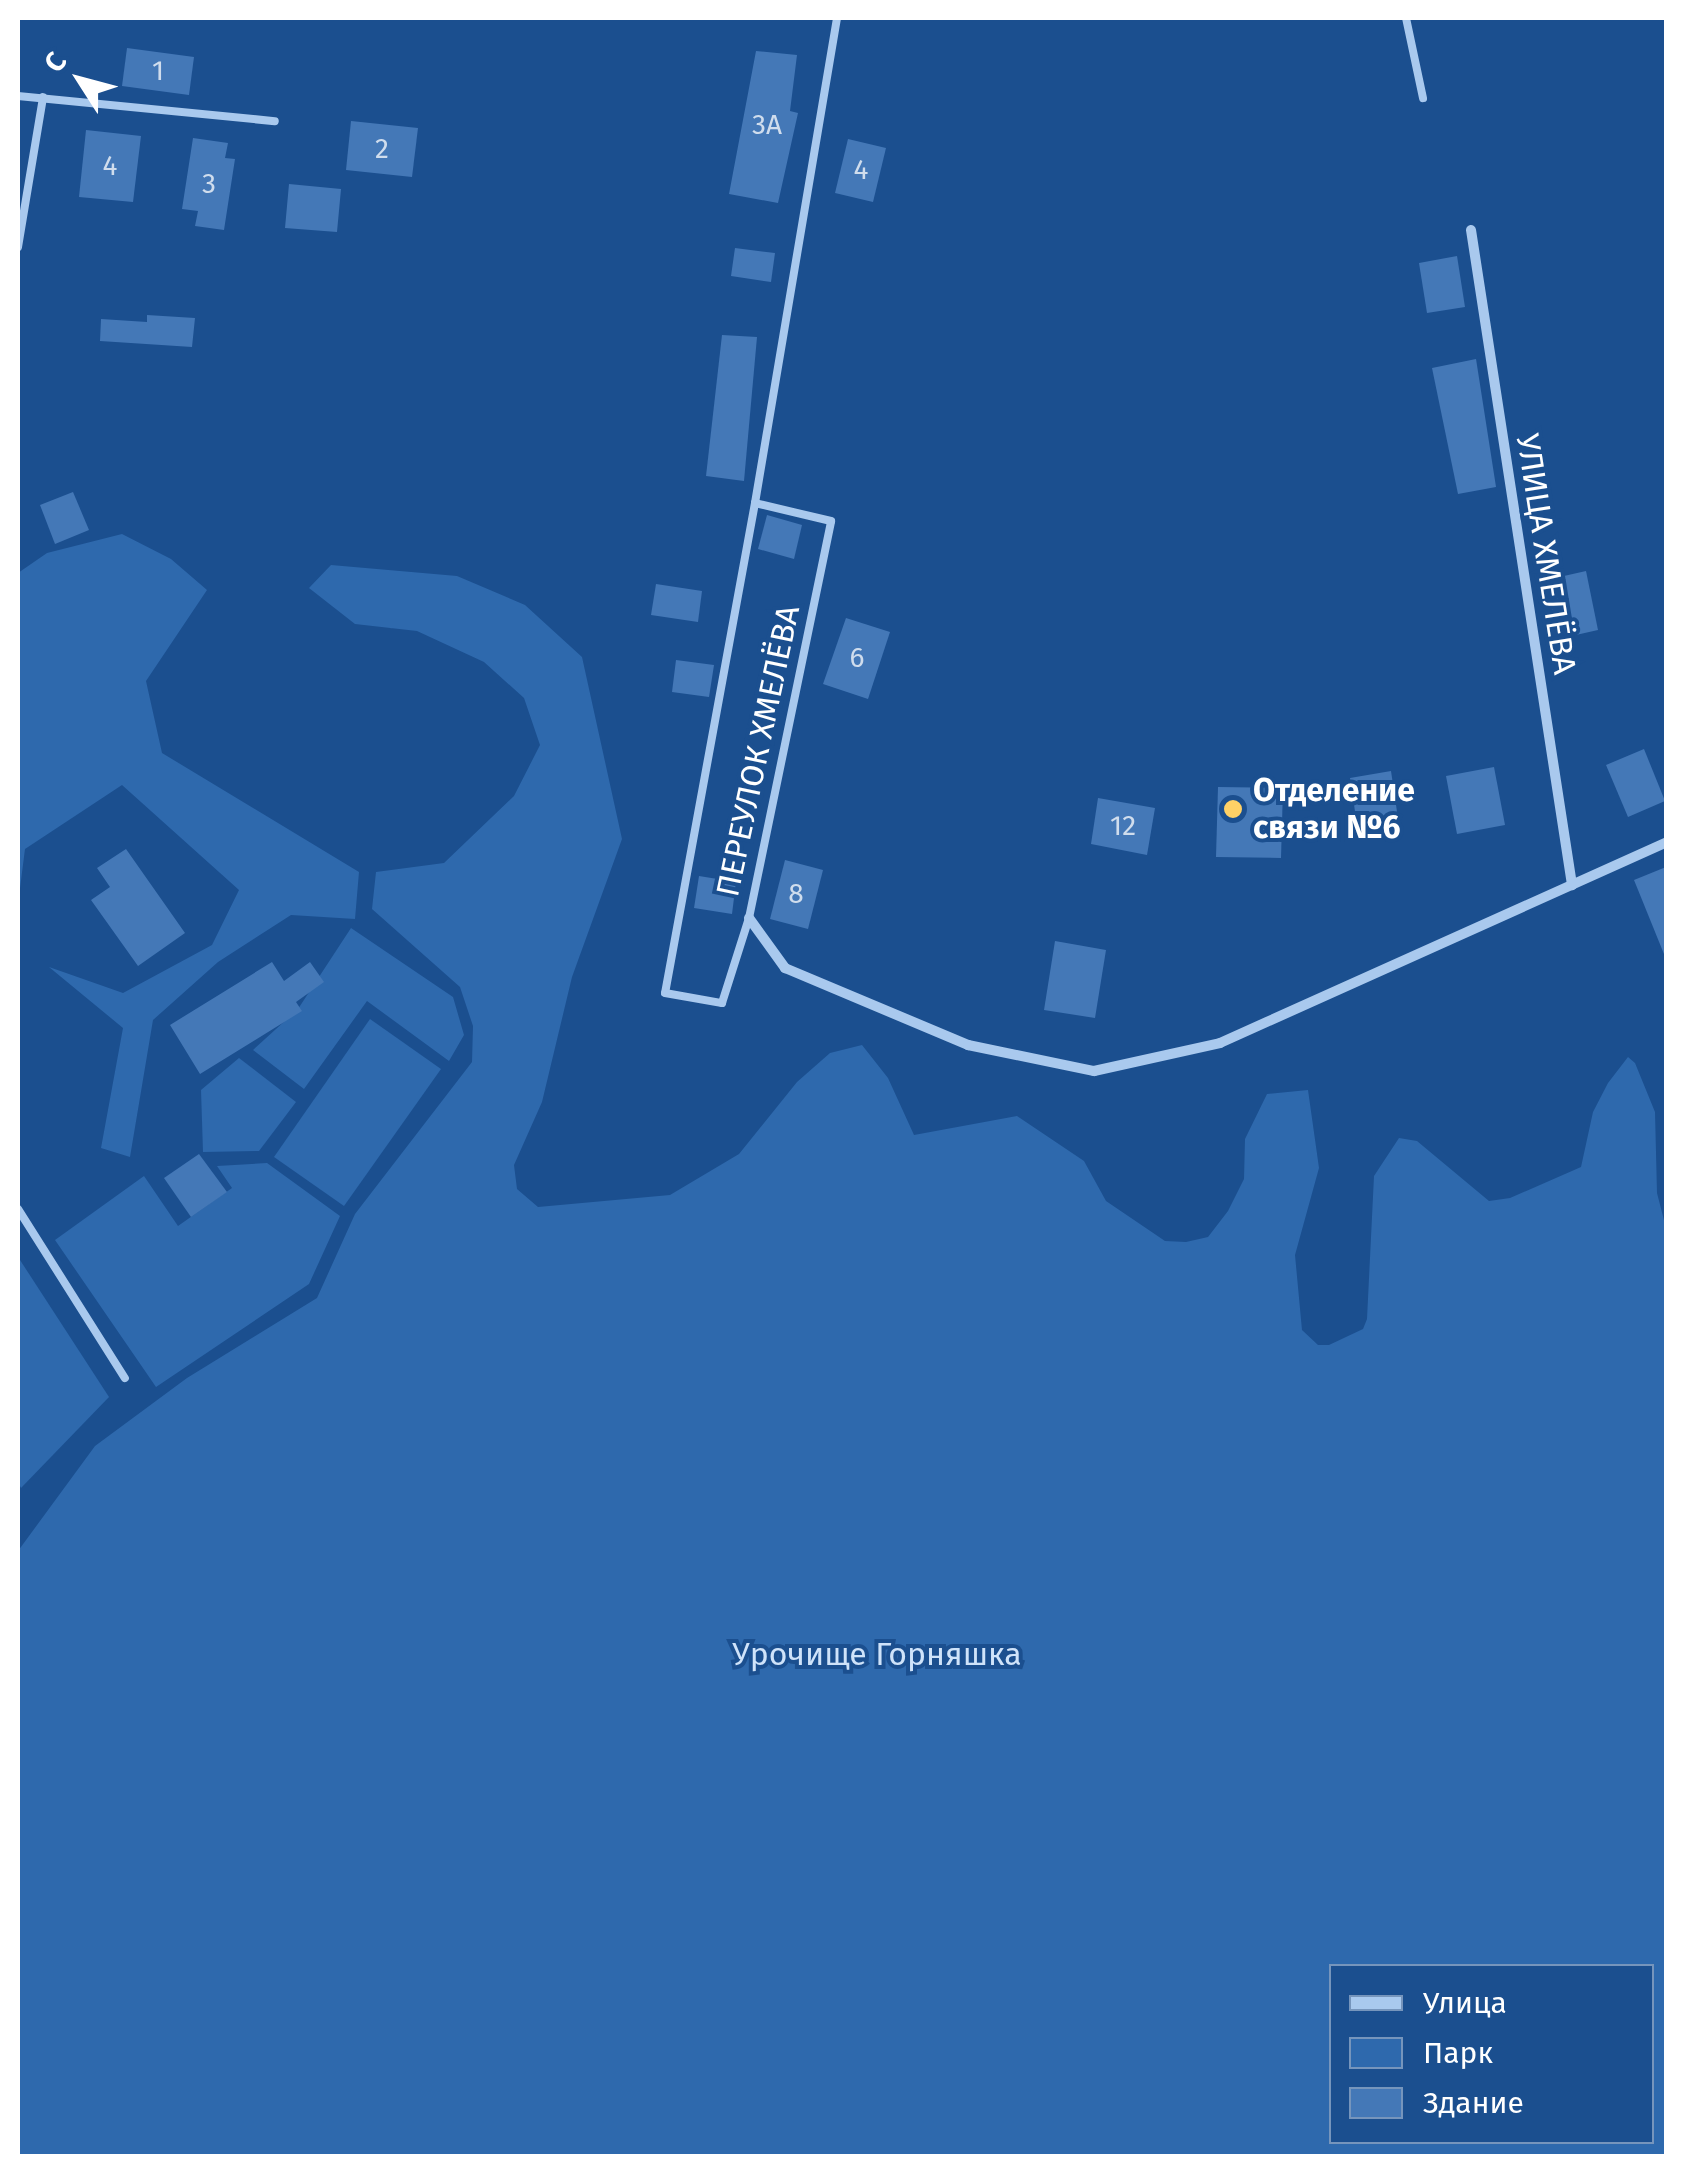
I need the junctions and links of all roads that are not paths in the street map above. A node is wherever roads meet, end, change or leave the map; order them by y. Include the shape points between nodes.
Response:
1 (837, 18) edge
2 (1406, 18) edge
3 (18, 96) edge
4 (44, 96) junction
5 (1423, 98) dead end
6 (275, 121) dead end
7 (1471, 230) dead end
8 (18, 247) edge
9 (755, 503) junction
10 (1666, 843) edge
11 (1572, 885) junction
12 (749, 918) junction
13 (18, 1209) edge
14 (22, 1226) edge
15 (125, 1378) dead end

1 - 9 lane
2 - 5 lane
3 - 4 lane
4 - 6 lane
4 - 8 lane
7 - 11 street, УЛИЦА ХМЕЛЁВА
9 - 12 lane, ПЕРЕУЛОК ХМЕЛЁВА via 832,520
9 - 12 lane via 665,993 722,1002
10 - 11 street, ПЕРЕУЛОК ХМЕЛЁВА
11 - 12 street, ПЕРЕУЛОК ХМЕЛЁВА via 1220,1044 1094,1071 968,1045 785,968
13 - 14 lane
14 - 15 lane

